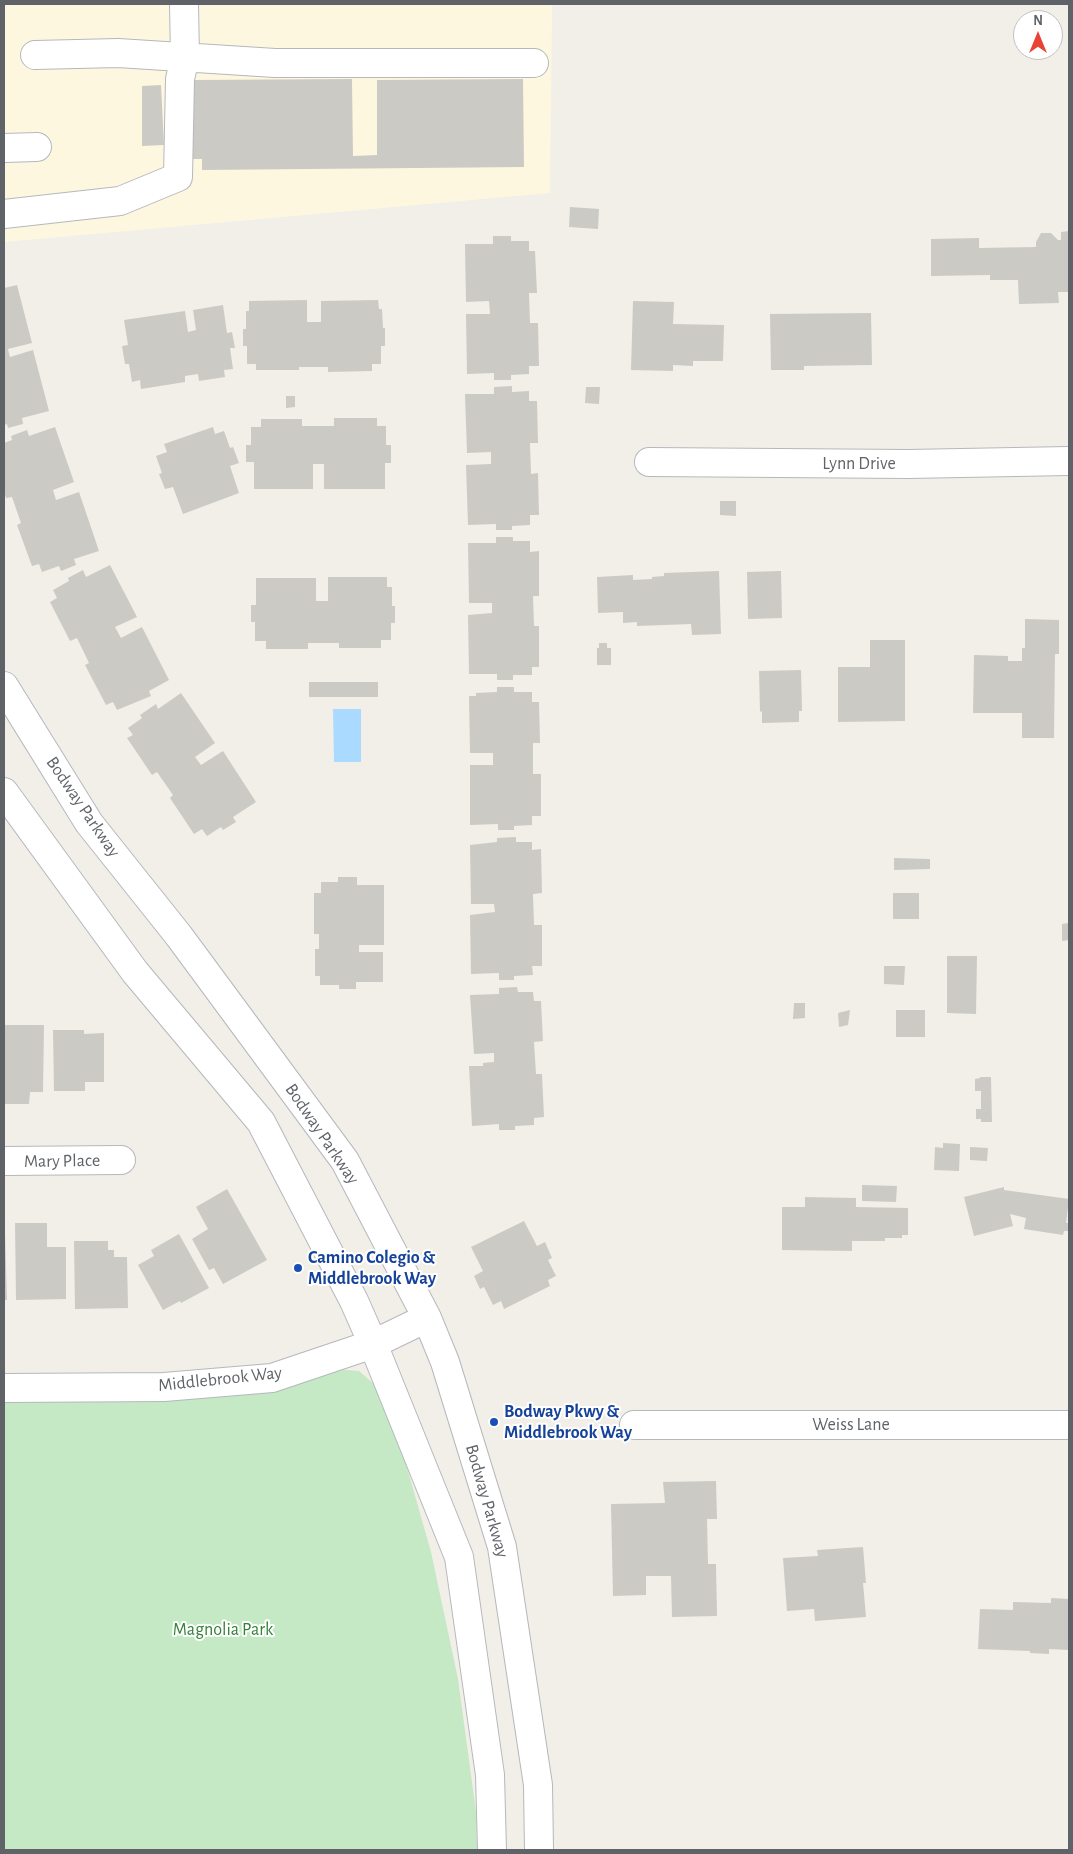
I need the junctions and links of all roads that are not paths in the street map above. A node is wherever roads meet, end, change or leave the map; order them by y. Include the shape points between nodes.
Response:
1 (184, 4) edge
2 (35, 55) dead end
3 (184, 57) junction
4 (534, 63) dead end
5 (36, 147) dead end
6 (4, 148) edge
7 (4, 214) edge
8 (1069, 461) edge
9 (649, 462) dead end
10 (4, 686) edge
11 (4, 792) edge
12 (121, 1160) dead end
13 (4, 1161) edge
14 (426, 1318) junction
15 (373, 1344) junction
16 (4, 1388) edge
17 (634, 1425) dead end
18 (1069, 1425) edge
19 (492, 1850) edge
20 (539, 1850) edge

1 - 3 street
2 - 3 street via 118,53
3 - 4 street via 275,63
3 - 7 street via 180,79 178,177 120,201
5 - 6 street
8 - 9 street, Lynn Drive via 908,464
10 - 14 street, Bodway Parkway via 89,823 179,936 345,1161
11 - 15 street via 136,972 261,1122
12 - 13 street, Mary Place
14 - 15 street, Middlebrook Way
14 - 20 street, Bodway Parkway via 445,1362 502,1547 538,1785
15 - 16 street, Middlebrook Way via 272,1378 164,1387
15 - 19 street via 459,1556 490,1775
17 - 18 street, Weiss Lane

